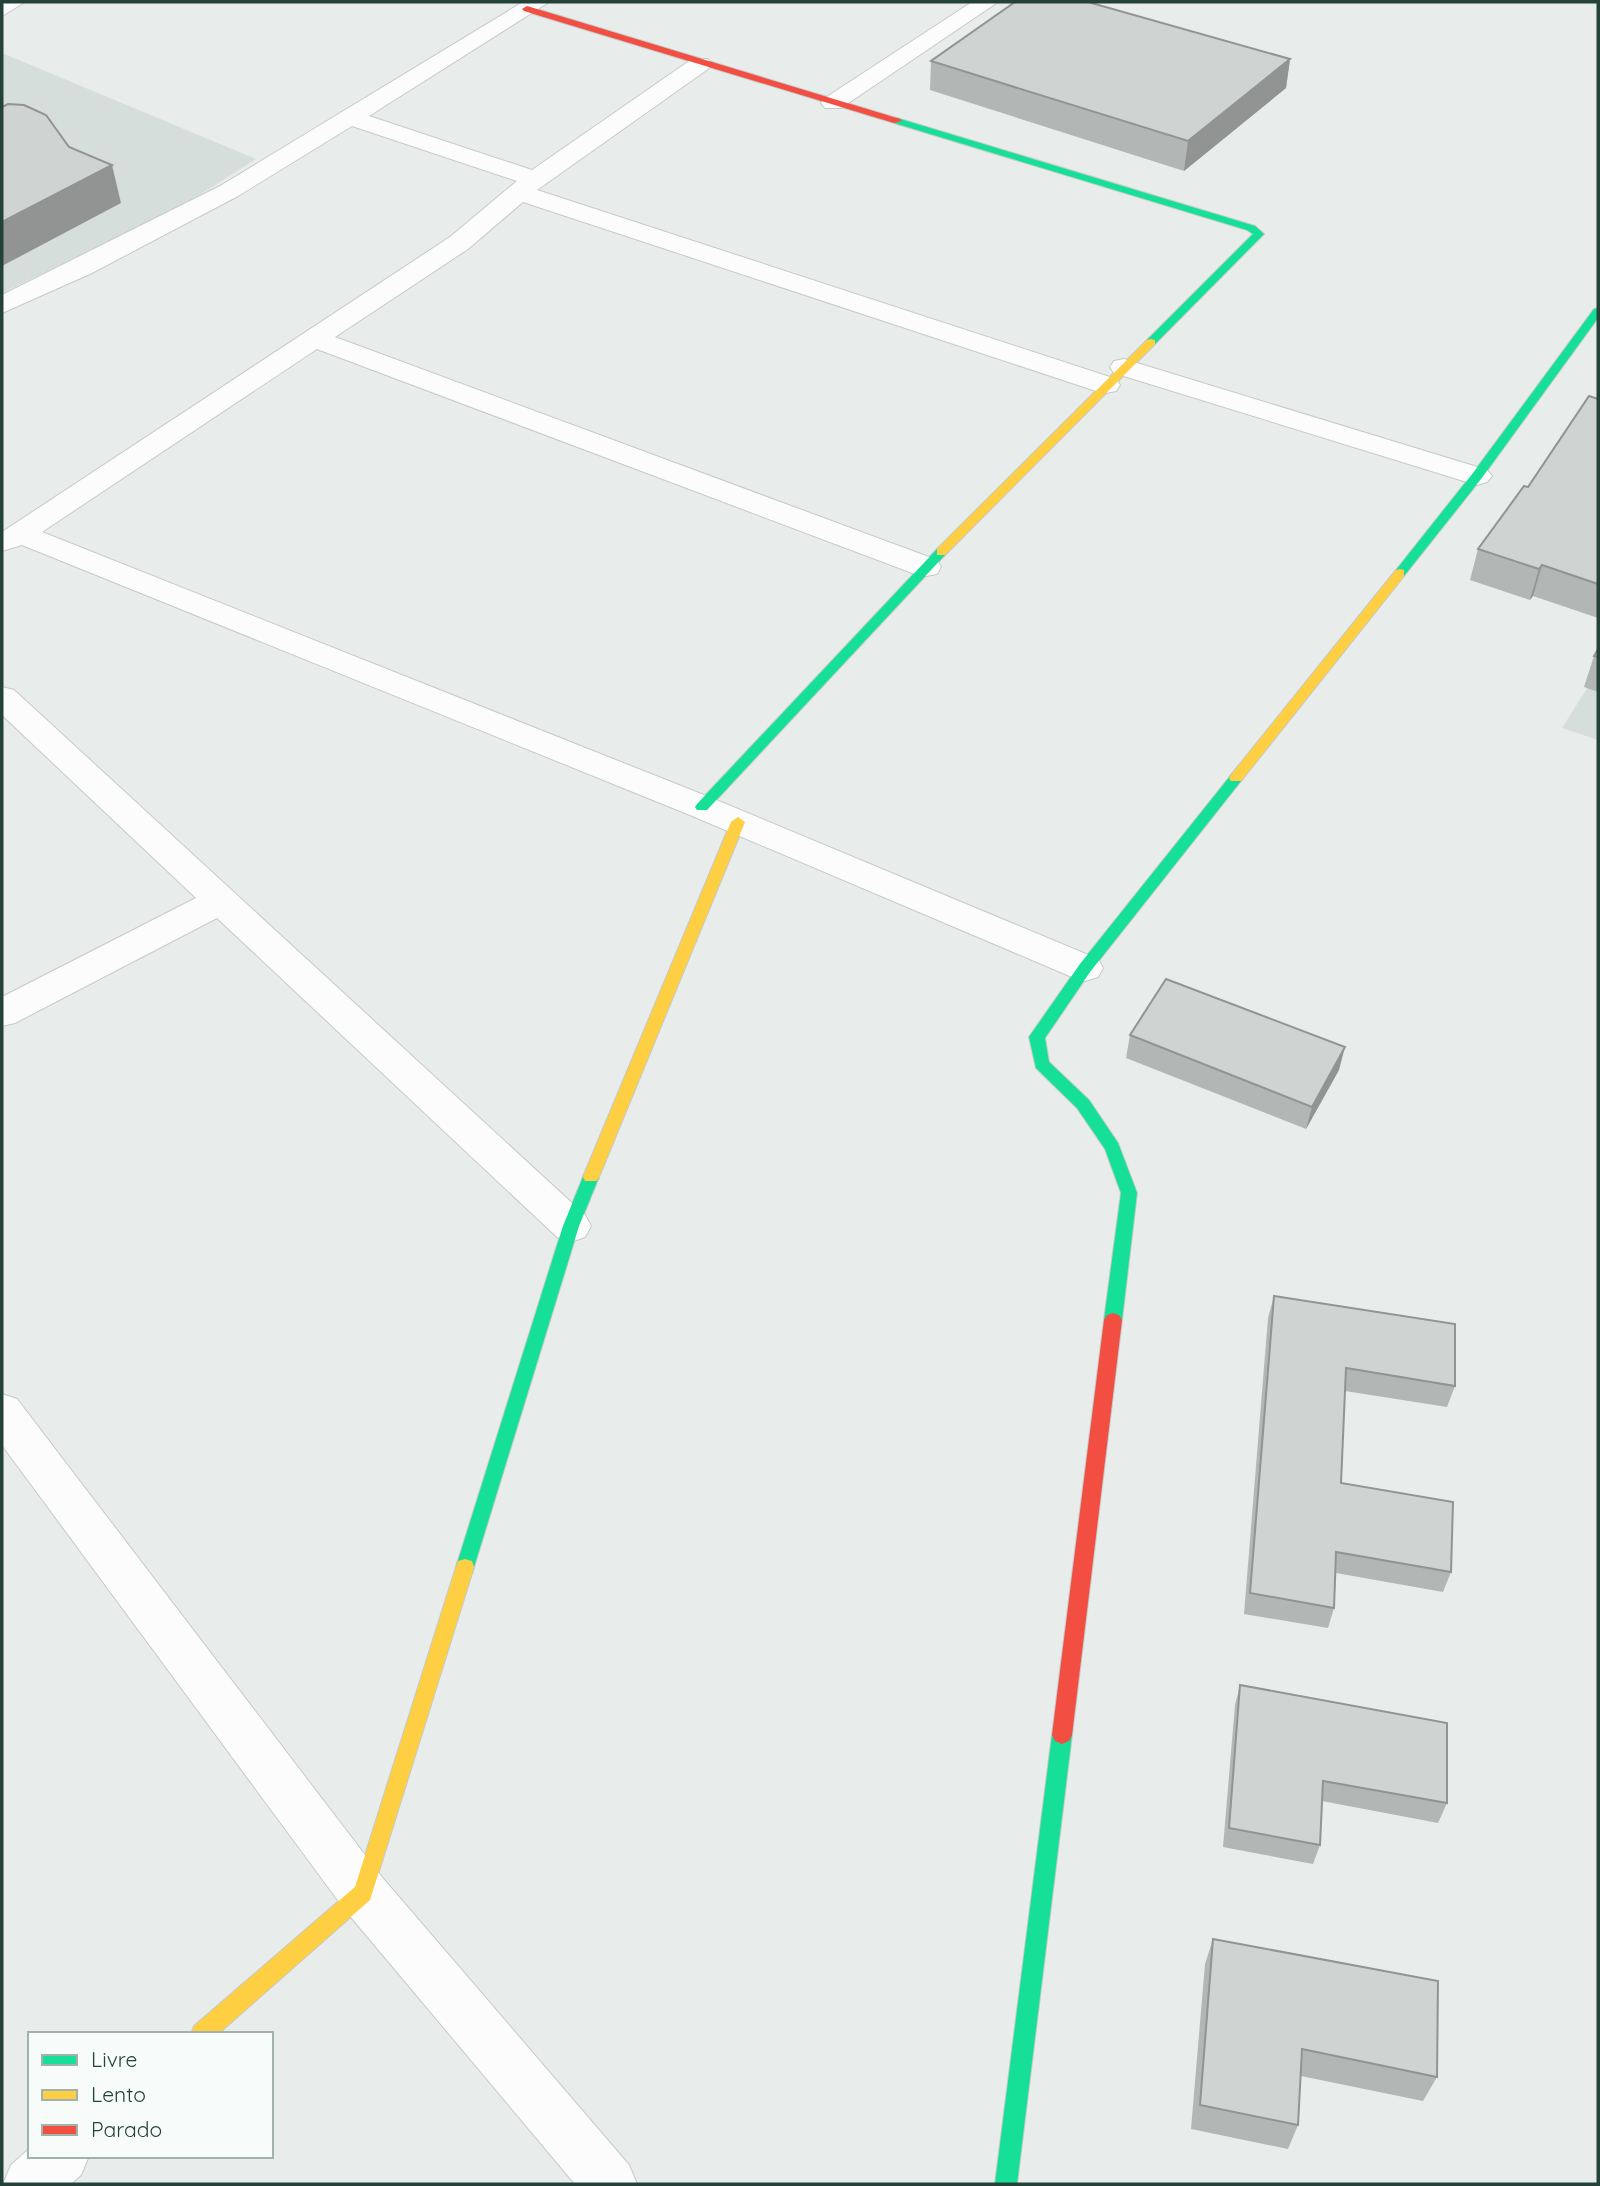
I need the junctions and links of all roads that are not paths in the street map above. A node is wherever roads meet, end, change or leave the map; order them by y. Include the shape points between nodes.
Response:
1 (14, 2) edge
2 (987, 2) edge
3 (533, 5) edge
4 (2, 9) edge
5 (700, 64) junction
6 (833, 103) junction
7 (349, 117) junction
8 (527, 186) junction
9 (2, 304) edge
10 (1598, 311) edge
11 (317, 340) junction
12 (1115, 376) junction
13 (1477, 476) junction
14 (11, 539) edge
15 (926, 567) junction
16 (2, 696) edge
17 (702, 807) junction
18 (738, 822) junction
19 (222, 900) junction
20 (1086, 968) junction
21 (2, 1013) edge
22 (571, 1226) junction
23 (2, 1412) edge
24 (363, 1893) junction
25 (204, 2032) edge
26 (60, 2158) edge
27 (30, 2184) edge
28 (610, 2184) edge
29 (1006, 2184) edge

1 - 4 street
2 - 6 street
3 - 5 street
3 - 7 street
5 - 6 street
5 - 8 street
6 - 12 street via 1258,232 1259,236
7 - 8 street
7 - 9 street via 229,191
8 - 11 street via 460,243
8 - 12 street
10 - 13 street
11 - 14 street
11 - 15 street
12 - 13 street
12 - 15 street
13 - 20 street
14 - 17 street
15 - 17 street
16 - 19 street
17 - 18 street
18 - 20 street
18 - 22 street
19 - 21 street
19 - 22 street
20 - 29 street via 1037,1037 1042,1065 1083,1104 1112,1147 1129,1193
22 - 24 street
23 - 24 street
24 - 25 street
24 - 28 street
26 - 27 street

